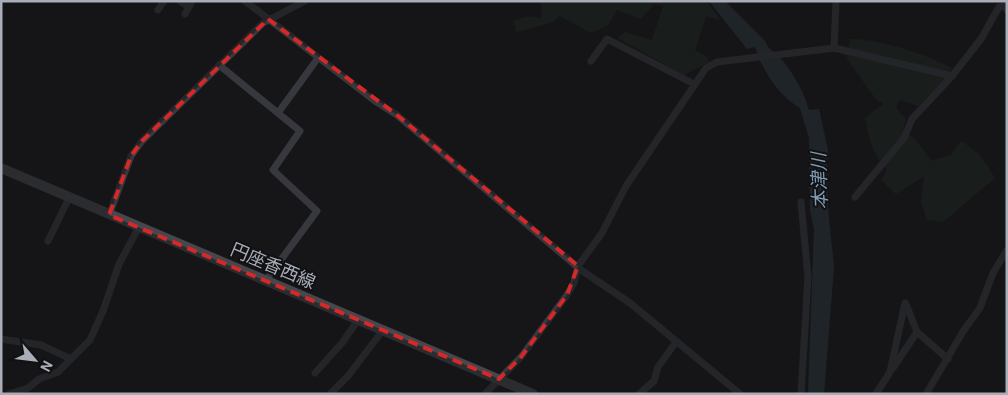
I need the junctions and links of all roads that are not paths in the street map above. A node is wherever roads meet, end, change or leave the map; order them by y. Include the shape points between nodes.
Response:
1 (164, 1) edge
2 (180, 1) edge
3 (245, 1) edge
4 (305, 1) edge
5 (836, 1) edge
6 (1004, 5) edge
7 (189, 7) edge
8 (158, 10) dead end
9 (268, 19) junction
10 (834, 48) junction
11 (318, 58) junction
12 (590, 61) dead end
13 (219, 65) junction
14 (952, 76) junction
15 (694, 84) junction
16 (278, 113) junction
17 (1, 168) edge
18 (855, 197) dead end
19 (69, 198) junction
20 (801, 202) dead end
21 (109, 215) junction
22 (138, 227) junction
23 (48, 241) dead end
24 (1007, 250) edge
25 (578, 266) junction
26 (266, 280) junction
27 (358, 320) junction
28 (383, 330) junction
29 (917, 332) junction
30 (1, 339) edge
31 (676, 342) junction
32 (71, 359) junction
33 (948, 359) junction
34 (890, 372) junction
35 (315, 373) dead end
36 (499, 380) junction
37 (9, 394) edge
38 (330, 394) edge
39 (485, 394) edge
40 (533, 394) edge
41 (638, 394) edge
42 (740, 394) edge
43 (801, 394) edge
44 (876, 394) edge
45 (926, 394) edge

1 - 8 street
2 - 7 street
3 - 9 street
4 - 9 street
5 - 10 street
6 - 14 street via 998,8 981,39
9 - 11 street
9 - 13 street
10 - 14 street
10 - 15 street via 717,62 706,68
11 - 16 street
11 - 25 street via 397,115
12 - 15 street via 607,39
13 - 16 street
13 - 21 street via 142,141 131,156
14 - 18 street via 912,120 904,138
15 - 25 street via 626,186 602,233
16 - 26 street via 300,131 273,170 318,210
17 - 19 main road, 円座香西線
19 - 21 main road, 円座香西線
19 - 23 street
20 - 43 street via 808,277
21 - 22 main road, 円座香西線
22 - 26 main road, 円座香西線
22 - 32 street via 119,264 90,340
24 - 33 street via 993,273 980,308
25 - 31 street via 630,303
25 - 36 street via 567,295 521,357
26 - 27 main road, 円座香西線
27 - 28 main road, 円座香西線
27 - 35 street
28 - 36 main road, 円座香西線
28 - 38 street
29 - 33 street
29 - 34 street
29 - 34 street via 905,303
30 - 32 street via 41,345
31 - 41 street via 658,367 654,381
31 - 42 street
32 - 37 street via 58,372
33 - 45 street
34 - 44 street
36 - 39 street
36 - 40 main road, 円座香西線

